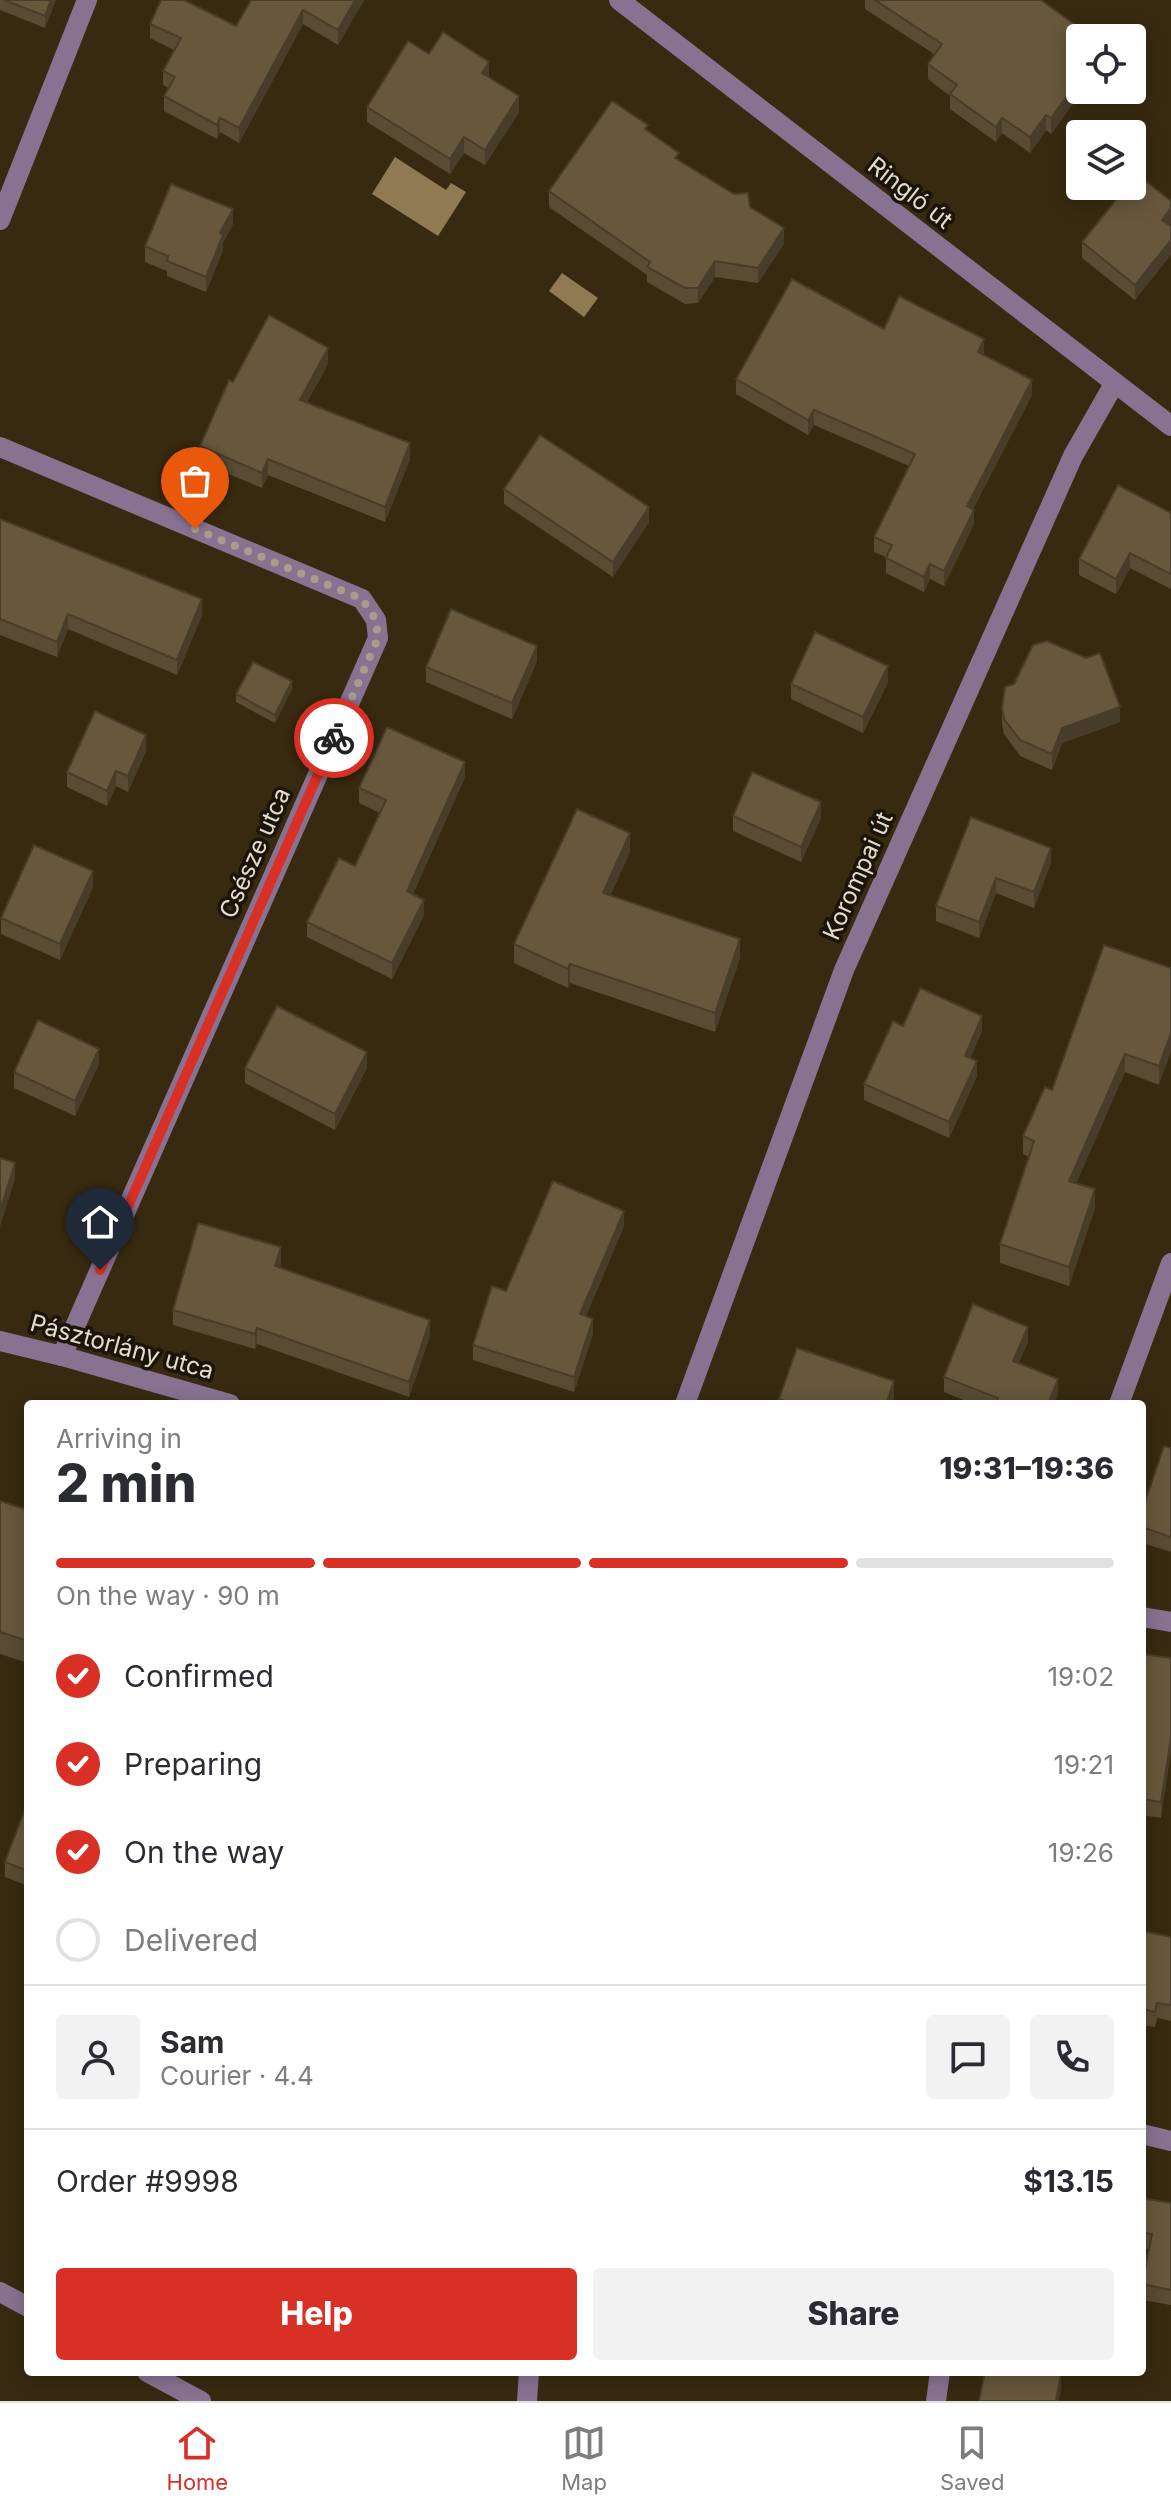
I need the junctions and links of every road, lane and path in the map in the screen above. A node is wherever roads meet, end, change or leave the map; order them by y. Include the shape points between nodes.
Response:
1 (87, 0) edge
2 (619, 0) edge
3 (0, 220) edge
4 (1114, 384) junction
5 (1171, 426) edge
6 (0, 447) edge
7 (1171, 1263) edge
8 (0, 1341) edge
9 (62, 1356) junction
10 (216, 1400) edge
11 (686, 1400) edge
12 (1120, 1400) edge
13 (1146, 1618) edge
14 (1171, 1622) edge
15 (1146, 2135) edge
16 (1171, 2141) edge
17 (0, 2292) edge
18 (24, 2305) edge
19 (154, 2376) edge
20 (529, 2376) edge
21 (939, 2376) edge
22 (201, 2401) edge
23 (527, 2401) edge
24 (936, 2401) edge

1 - 3 street
2 - 4 street, Ringló út
4 - 5 street, Ringló út
4 - 11 street, Korompai út via 1073,456 844,970
6 - 9 street, Csésze utca via 362,599 376,620 378,638
7 - 12 street
8 - 9 street, Pásztorlány utca
9 - 10 street, Pásztorlány utca
13 - 14 street
15 - 16 street
17 - 18 street
19 - 22 street
20 - 23 street
21 - 24 street

